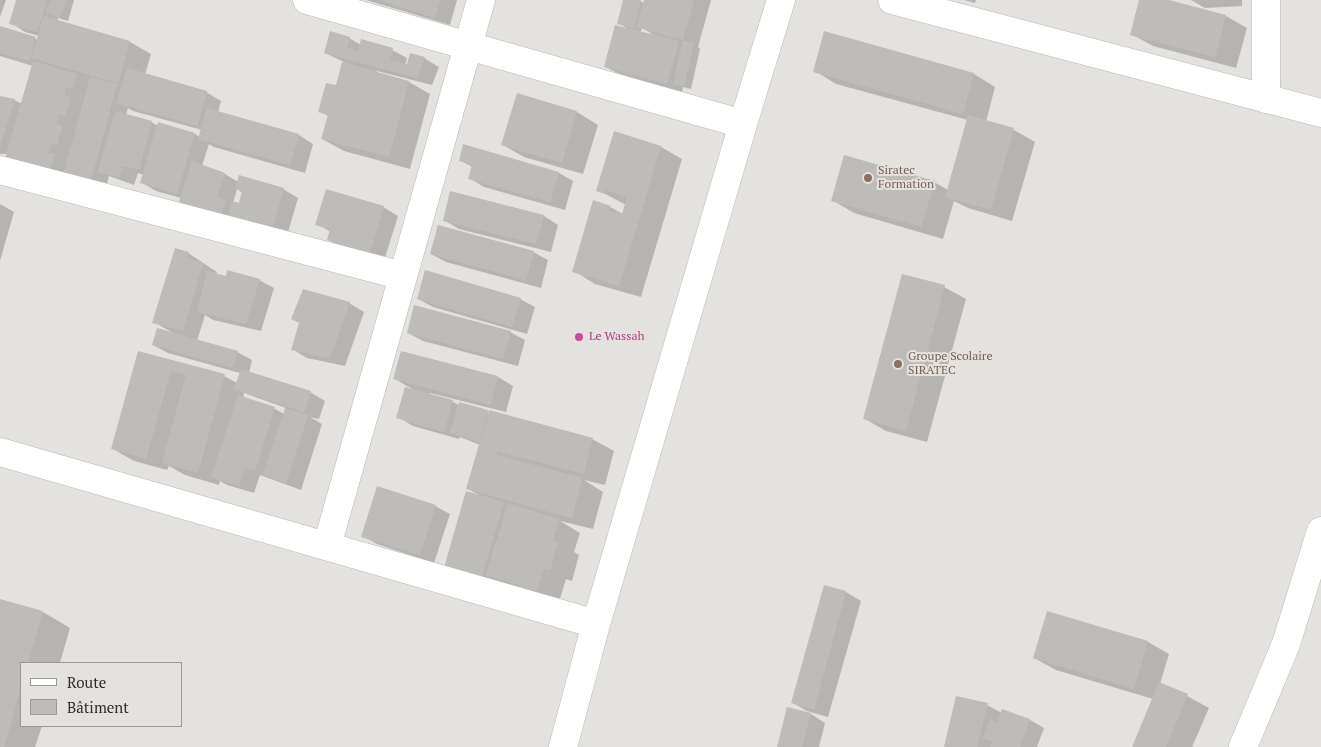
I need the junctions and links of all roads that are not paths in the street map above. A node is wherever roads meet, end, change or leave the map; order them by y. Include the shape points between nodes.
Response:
1 (307, 0) edge
2 (481, 0) edge
3 (781, 0) edge
4 (892, 0) edge
5 (1266, 0) edge
6 (468, 46) junction
7 (1266, 99) junction
8 (1321, 113) edge
9 (743, 124) junction
10 (0, 170) edge
11 (403, 276) junction
12 (0, 452) edge
13 (1321, 531) edge
14 (327, 546) junction
15 (596, 624) junction
16 (563, 747) edge
17 (1243, 747) edge

1 - 6 street
2 - 6 street
3 - 9 street
4 - 7 street
5 - 7 street
6 - 9 street
6 - 11 street
7 - 8 street
9 - 15 street
10 - 11 street
11 - 14 street
12 - 14 street
13 - 17 street via 1286,644
14 - 15 street
15 - 16 street

